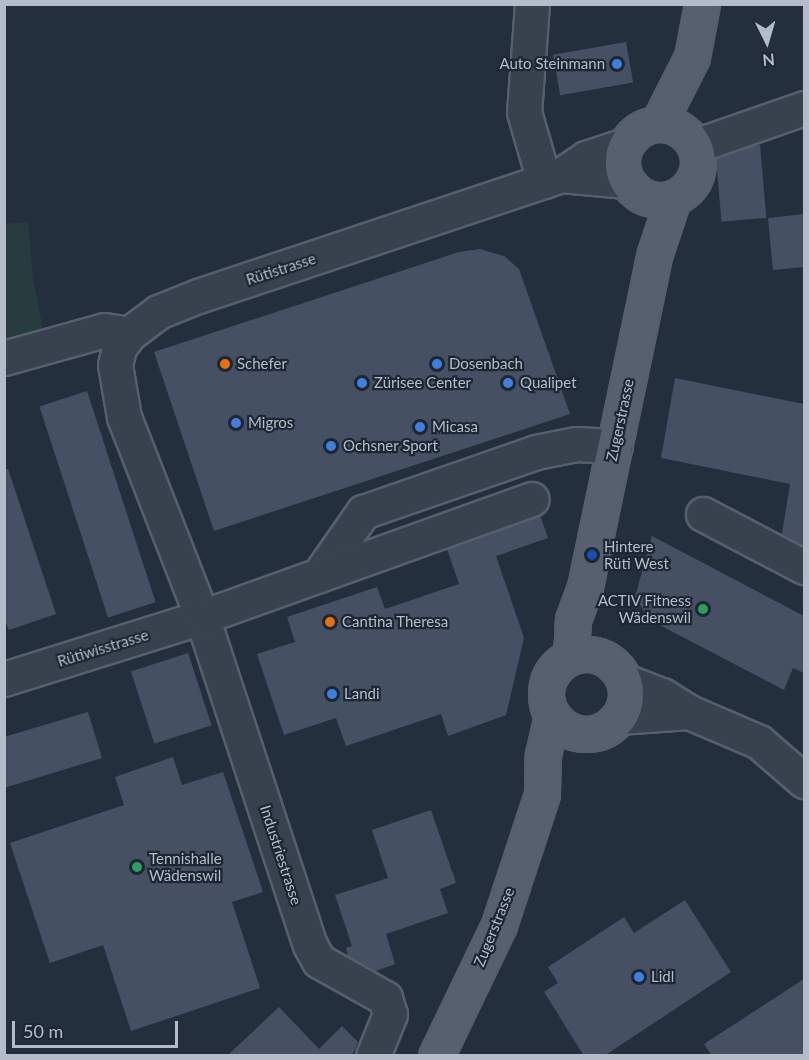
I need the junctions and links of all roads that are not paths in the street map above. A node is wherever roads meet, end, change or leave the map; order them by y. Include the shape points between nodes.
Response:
1 (532, 4) edge
2 (702, 4) edge
3 (804, 108) edge
4 (680, 135) junction
5 (625, 145) junction
6 (552, 178) junction
7 (647, 192) junction
8 (129, 334) junction
9 (4, 358) edge
10 (615, 446) junction
11 (532, 499) dead end
12 (703, 514) dead end
13 (804, 567) edge
14 (319, 575) junction
15 (202, 617) junction
16 (585, 656) junction
17 (4, 679) edge
18 (625, 681) junction
19 (688, 712) junction
20 (552, 715) junction
21 (619, 717) junction
22 (580, 733) junction
23 (801, 769) edge
24 (542, 794) junction
25 (373, 1056) edge
26 (436, 1056) edge

1 - 6 street via 524,112
2 - 4 main road via 692,57 694,95
3 - 4 street
4 - 5 main road via 639,130
4 - 7 main road via 698,159 695,177 684,192
5 - 6 street, Rütistrasse via 586,158
5 - 7 main road via 621,157
6 - 7 street, Rütistrasse
6 - 8 street, Rütistrasse via 198,296 158,312
7 - 10 main road, Zugerstrasse via 656,253
8 - 9 street via 104,330
8 - 15 street, Industriestrasse via 119,348 115,365 117,390
10 - 14 street via 576,444 536,452 363,512
10 - 16 main road, Zugerstrasse via 585,587
11 - 14 street
12 - 13 street
14 - 15 street
15 - 17 street, Rütiwisstrasse
15 - 25 street, Industriestrasse via 310,945 319,962 385,998 390,1014
16 - 18 main road via 615,665
16 - 20 main road via 558,665 547,685
18 - 19 street via 663,694
18 - 21 main road via 626,700
19 - 21 street
19 - 23 street via 759,742
20 - 22 main road via 564,727
20 - 24 main road, Zugerstrasse via 543,755
21 - 22 main road via 606,729
22 - 24 main road, Zugerstrasse
24 - 26 main road, Zugerstrasse via 499,925

